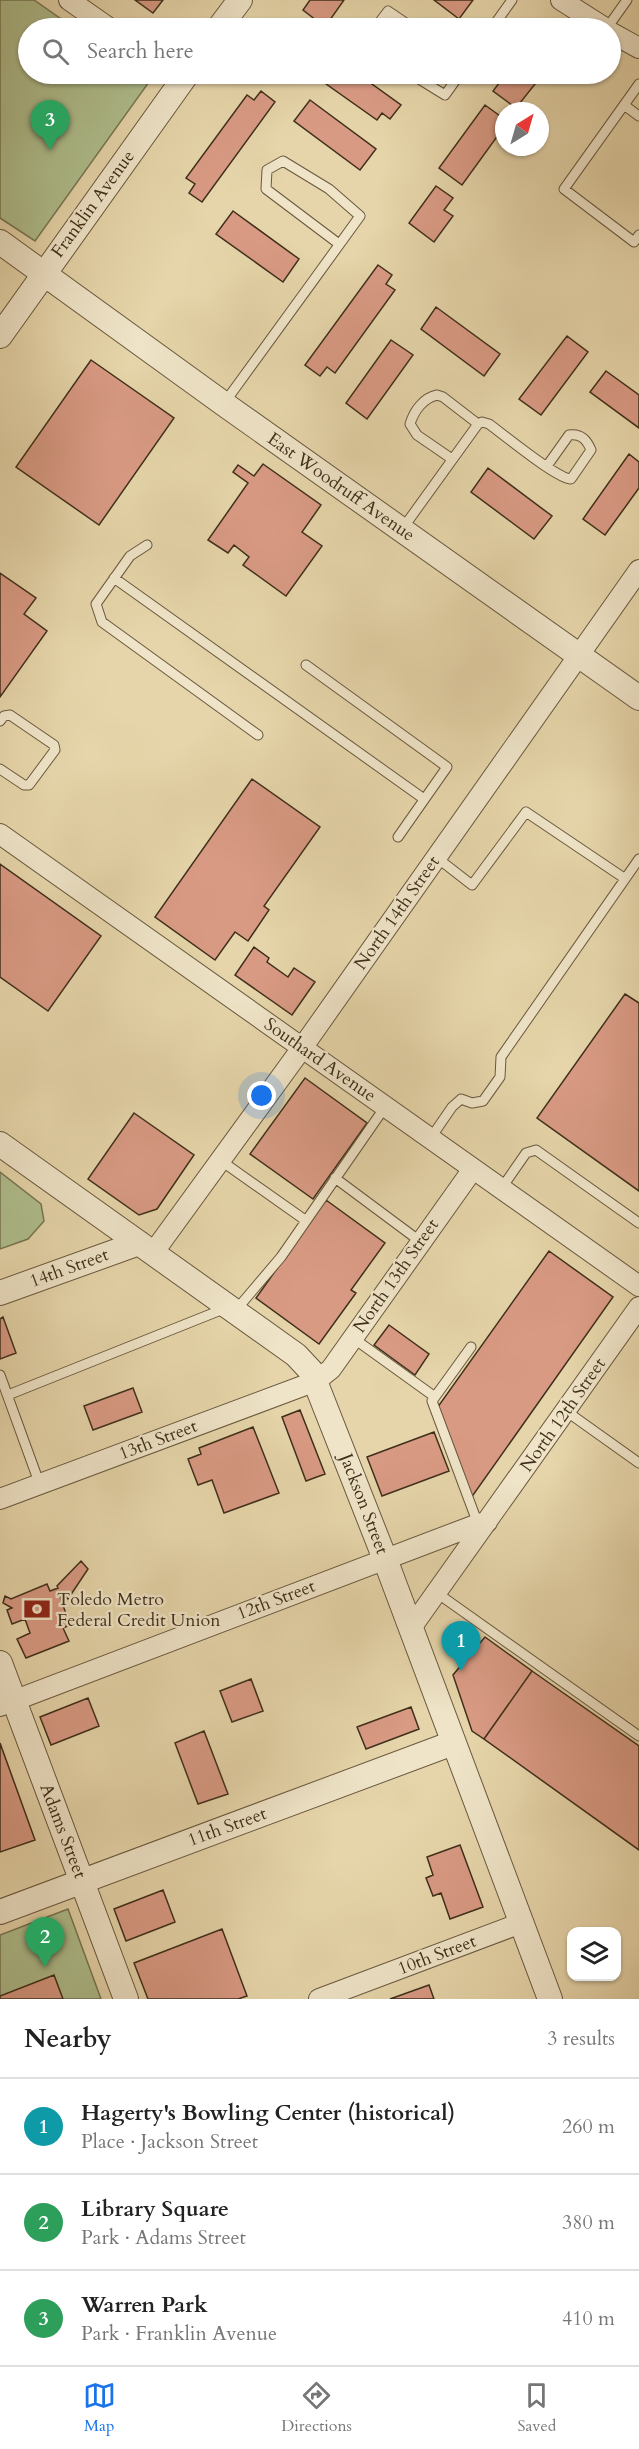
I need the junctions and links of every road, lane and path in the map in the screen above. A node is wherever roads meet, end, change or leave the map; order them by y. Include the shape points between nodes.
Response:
1 (69, 0) edge
2 (240, 0) edge
3 (512, 0) edge
4 (561, 0) edge
5 (627, 0) edge
6 (95, 18) edge
7 (226, 18) edge
8 (383, 18) edge
9 (398, 18) edge
10 (499, 18) edge
11 (590, 18) edge
12 (614, 18) edge
13 (621, 38) edge
14 (639, 48) edge
15 (174, 84) edge
16 (428, 84) edge
17 (453, 84) edge
18 (639, 84) edge
19 (624, 105) junction
20 (639, 116) edge
21 (639, 235) edge
22 (0, 242) edge
23 (339, 244) junction
24 (44, 273) junction
25 (0, 336) edge
26 (224, 404) junction
27 (478, 424) junction
28 (452, 459) junction
29 (547, 466) junction
30 (401, 530) junction
31 (147, 545) dead end
32 (639, 570) edge
33 (114, 578) junction
34 (578, 656) junction
35 (306, 665) dead end
36 (639, 698) edge
37 (0, 722) edge
38 (258, 735) dead end
39 (0, 769) edge
40 (424, 799) junction
41 (0, 834) edge
42 (398, 837) dead end
43 (436, 857) junction
44 (639, 859) edge
45 (624, 878) junction
46 (302, 1048) junction
47 (385, 1107) junction
48 (430, 1139) junction
49 (0, 1144) edge
50 (220, 1160) junction
51 (473, 1168) junction
52 (335, 1178) junction
53 (501, 1189) junction
54 (305, 1220) junction
55 (639, 1223) edge
56 (421, 1242) junction
57 (146, 1248) junction
58 (639, 1286) edge
59 (0, 1293) edge
60 (231, 1309) junction
61 (636, 1316) edge
62 (353, 1338) junction
63 (471, 1347) dead end
64 (0, 1375) edge
65 (316, 1381) junction
66 (8, 1395) junction
67 (435, 1397) junction
68 (566, 1411) junction
69 (639, 1463) edge
70 (40, 1485) junction
71 (0, 1499) edge
72 (482, 1523) junction
73 (385, 1559) junction
74 (437, 1593) junction
75 (411, 1628) junction
76 (0, 1663) edge
77 (7, 1703) edge
78 (639, 1736) edge
79 (453, 1743) junction
80 (82, 1881) junction
81 (0, 1912) edge
82 (521, 1923) junction
83 (126, 1999) edge
84 (319, 1999) edge
85 (550, 1999) edge

1 - 6 street
2 - 7 street
3 - 10 lane
4 - 11 street
5 - 12 lane
8 - 9 lane via 388,11
13 - 14 street
15 - 24 street, Franklin Avenue
16 - 17 lane via 445,95
18 - 19 lane
19 - 20 lane
19 - 21 lane via 564,189 634,242
22 - 24 street, East Woodruff Avenue
23 - 23 lane via 360,216 329,189 284,161 267,170 266,189
23 - 26 lane
24 - 25 street, Franklin Avenue
24 - 26 street, East Woodruff Avenue
26 - 30 street, East Woodruff Avenue
27 - 28 lane
27 - 28 lane via 437,395 424,401 412,417 410,424 417,435
27 - 29 lane via 489,424
28 - 30 lane
29 - 29 lane via 571,479 591,450 588,443 583,437 569,435
30 - 34 street, East Woodruff Avenue
31 - 33 lane via 129,556
32 - 34 street, North 14th Street
33 - 38 lane via 96,604 102,622
33 - 40 lane
34 - 36 street, East Woodruff Avenue
34 - 43 street, North 14th Street
35 - 40 lane via 447,767
37 - 39 lane via 10,715 54,745 55,750 29,785
40 - 42 lane
41 - 46 street, Southard Avenue
43 - 45 lane via 472,885 526,812
43 - 46 street, North 14th Street
44 - 45 lane
45 - 48 lane via 501,1057 500,1077 483,1101 461,1099
46 - 47 street, Southard Avenue
46 - 50 street, North 14th Street
47 - 48 street, Southard Avenue
47 - 52 lane
48 - 51 street, Southard Avenue
49 - 57 street, Jackson Street
50 - 54 lane
50 - 57 street, North 14th Street
51 - 53 street, Southard Avenue
51 - 56 street, North 13th Street
52 - 54 lane
52 - 56 lane
53 - 55 lane via 526,1153 536,1150
53 - 58 street, Southard Avenue
54 - 60 lane via 281,1257
56 - 62 street, North 13th Street
57 - 59 street, 14th Street
57 - 60 street, Jackson Street
60 - 65 street, Jackson Street via 296,1355
60 - 66 lane
61 - 68 street, North 12th Street
62 - 65 street, North 13th Street via 331,1369
62 - 67 lane
63 - 67 lane
64 - 66 lane
65 - 70 street, 13th Street
65 - 73 street, Jackson Street
66 - 70 lane
67 - 72 lane via 432,1401
68 - 69 lane
68 - 72 street, North 12th Street
70 - 71 street, 13th Street
72 - 73 street
72 - 74 street, North 12th Street
73 - 75 street, Jackson Street
73 - 77 street, 12th Street
74 - 75 street, North 12th Street
74 - 78 lane
75 - 79 street, Jackson Street
76 - 77 street, Adams Street
77 - 80 street, Adams Street
79 - 80 street, 11th Street
79 - 82 street, Jackson Street
80 - 81 street, 11th Street
80 - 83 street, Adams Street
82 - 84 street, 10th Street
82 - 85 street, Jackson Street

